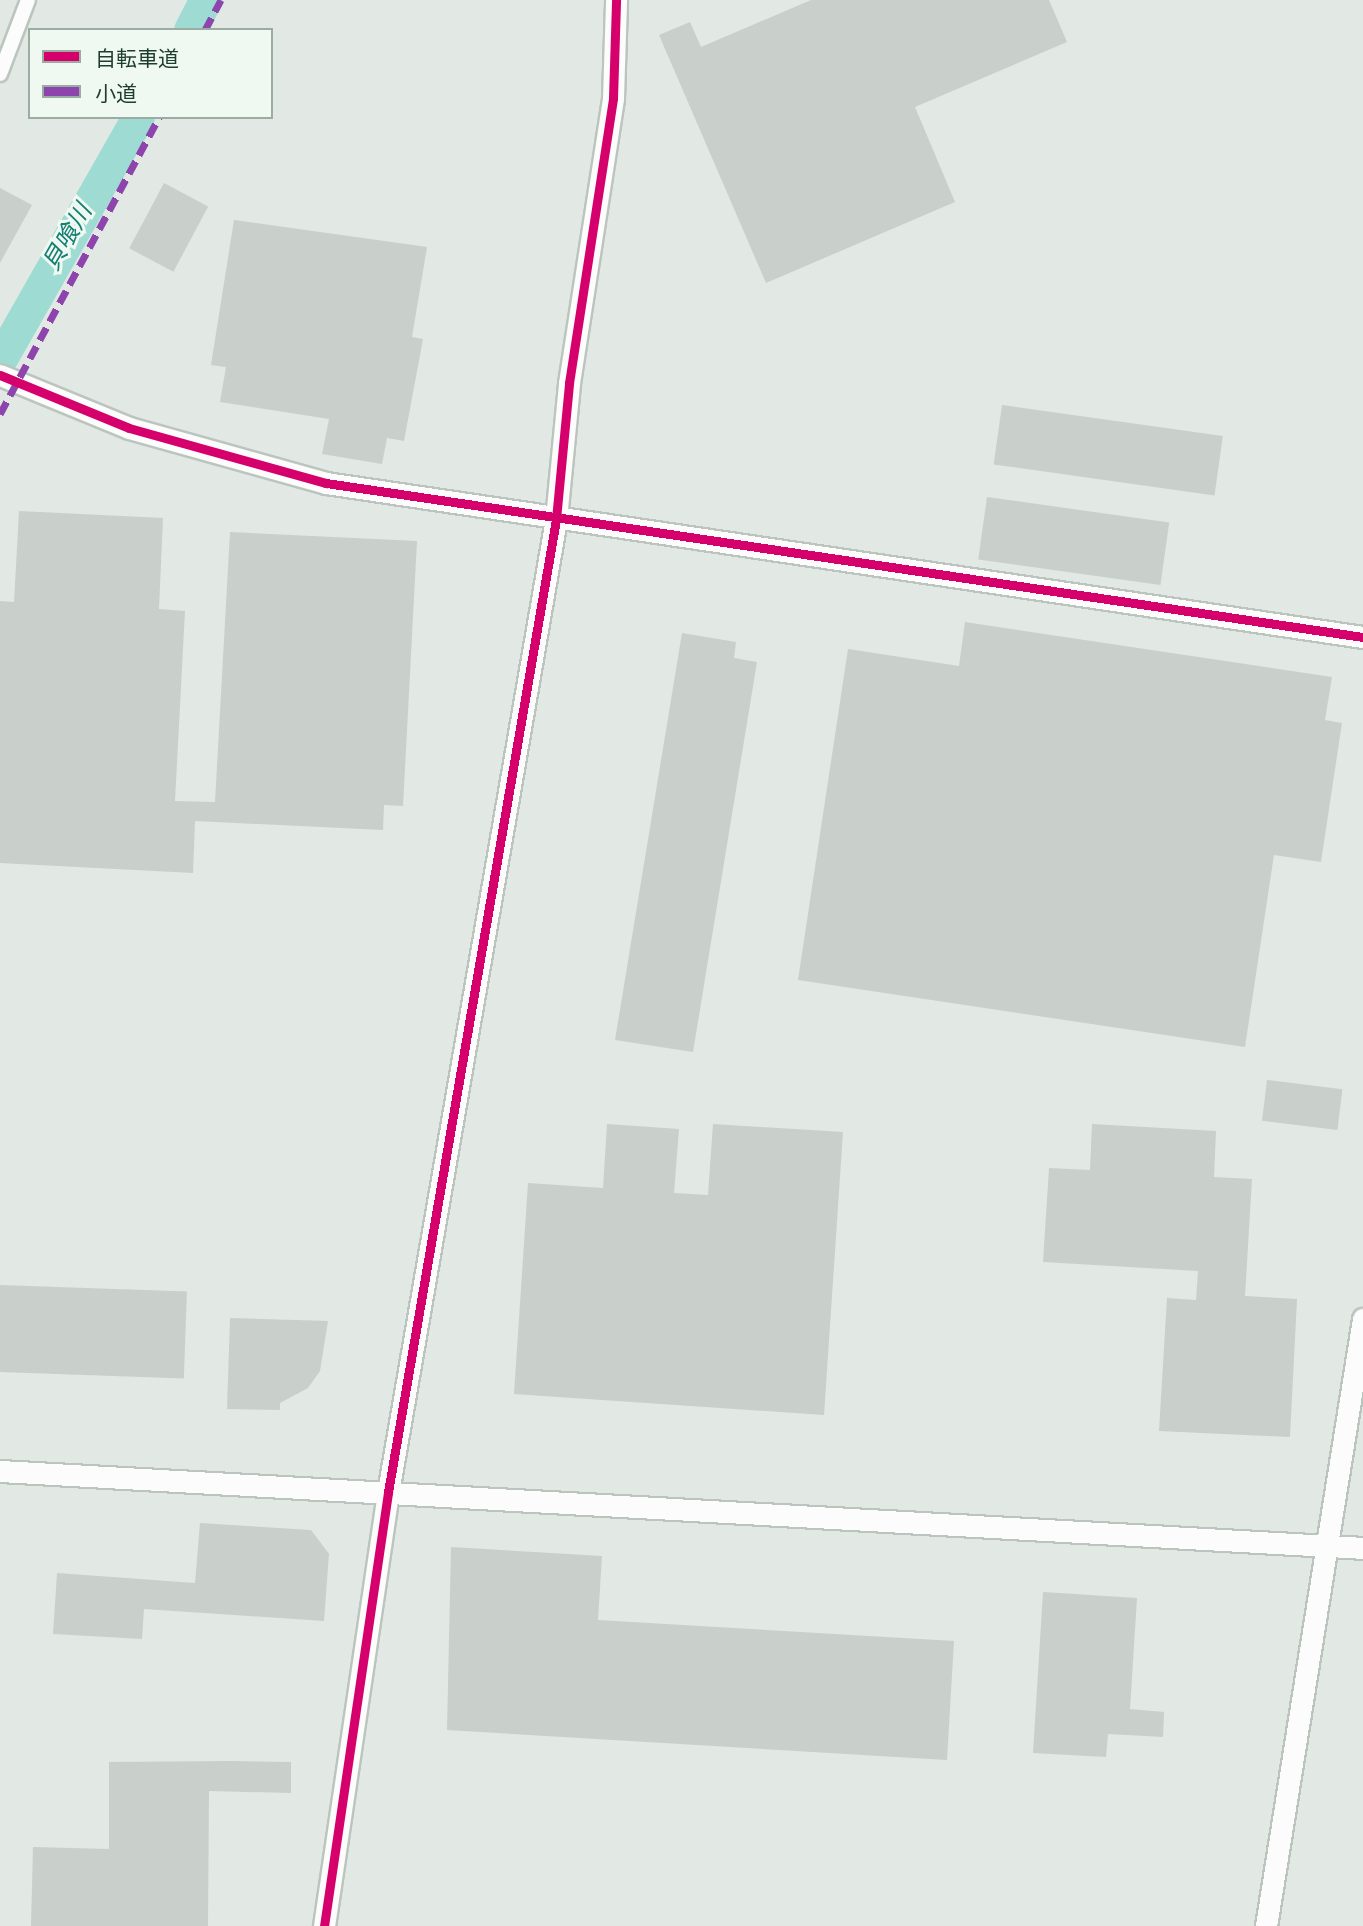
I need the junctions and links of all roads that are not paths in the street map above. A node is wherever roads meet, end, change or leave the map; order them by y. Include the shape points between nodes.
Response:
1 (28, 0) edge
2 (616, 0) edge
3 (0, 74) edge
4 (5, 377) edge
5 (556, 519) junction
6 (1363, 637) edge
7 (1363, 1319) edge
8 (0, 1471) edge
9 (388, 1492) junction
10 (1324, 1546) junction
11 (1363, 1548) edge
12 (324, 1926) edge
13 (1266, 1926) edge

1 - 3 street
2 - 5 street via 613,99 569,383
4 - 5 street via 129,428 237,462 326,484
5 - 6 street
5 - 9 street
7 - 10 street
8 - 9 street
9 - 10 street
9 - 12 street
10 - 11 street
10 - 13 street

